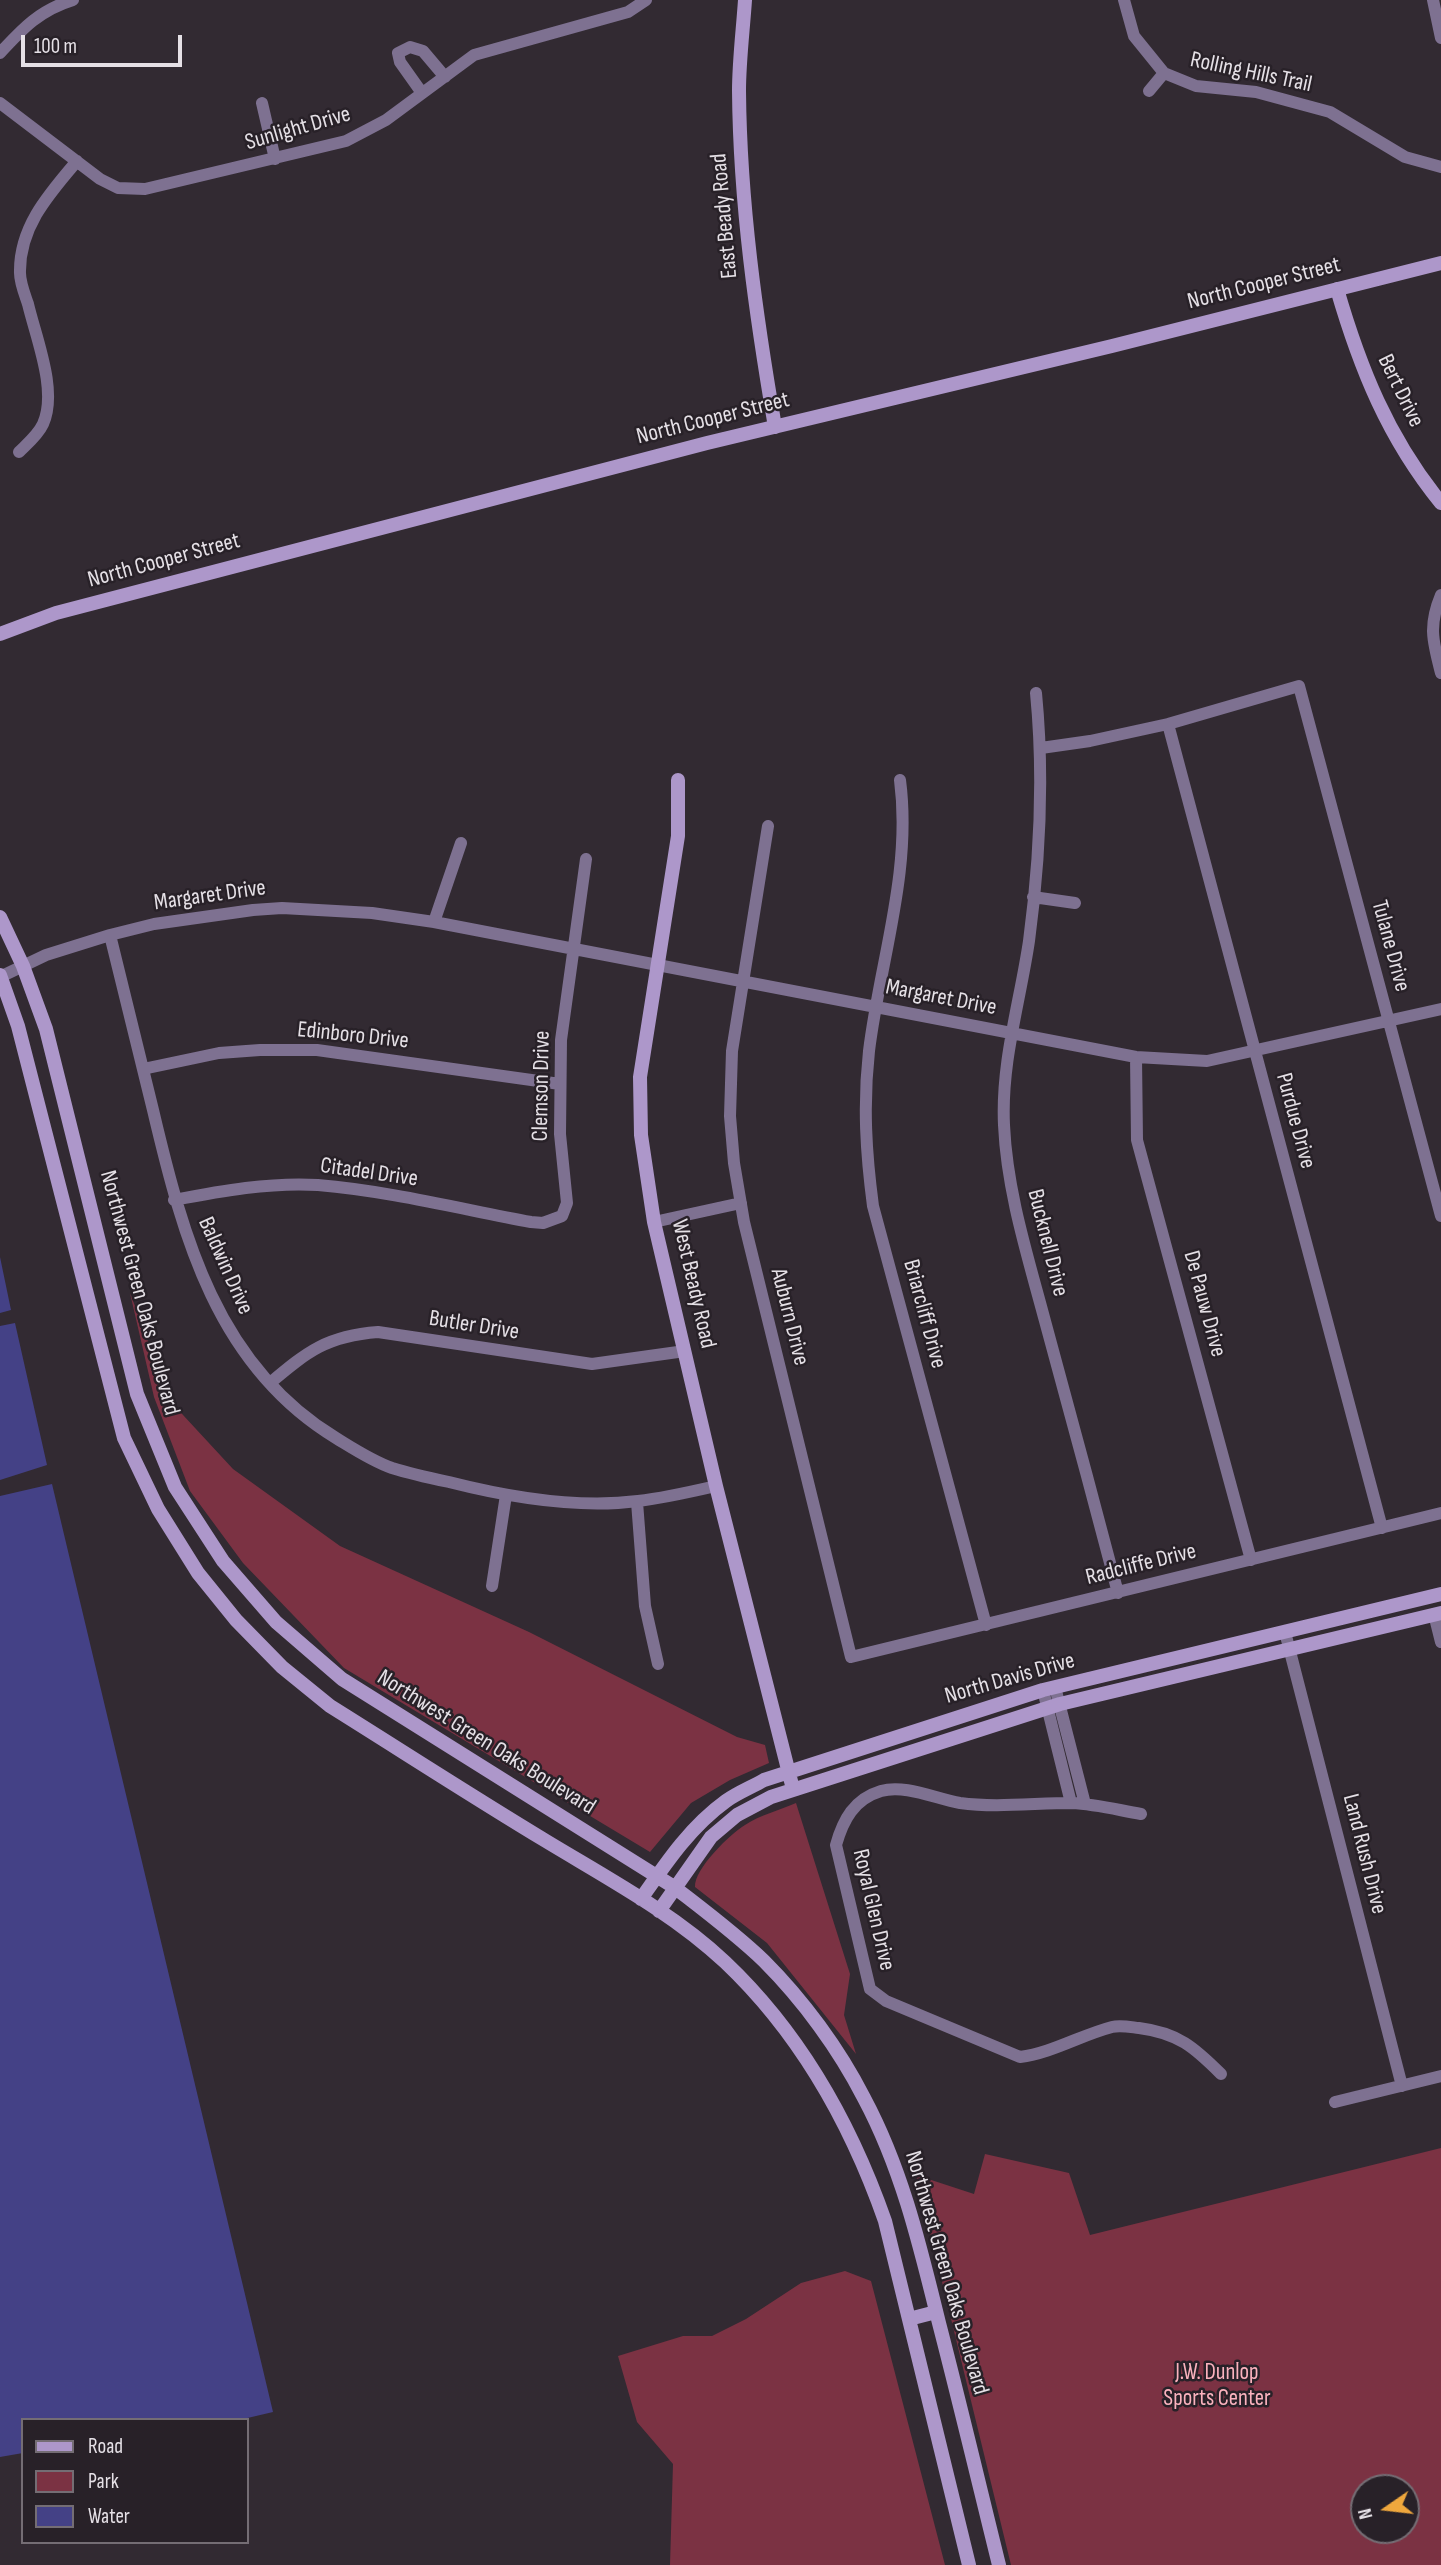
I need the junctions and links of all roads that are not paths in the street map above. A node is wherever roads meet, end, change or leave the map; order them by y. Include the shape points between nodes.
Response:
1 (73, 0) edge
2 (646, 0) edge
3 (745, 0) edge
4 (1124, 0) edge
5 (1433, 0) edge
6 (1441, 38) edge
7 (0, 53) edge
8 (1164, 72) junction
9 (445, 77) junction
10 (1149, 91) dead end
11 (422, 93) junction
12 (0, 103) edge
13 (261, 103) dead end
14 (275, 159) junction
15 (77, 161) junction
16 (1441, 167) edge
17 (1441, 263) edge
18 (1337, 289) junction
19 (775, 427) junction
20 (19, 452) dead end
21 (1440, 501) edge
22 (1441, 595) edge
23 (0, 634) edge
24 (1441, 673) edge
25 (1036, 693) dead end
26 (1168, 724) junction
27 (1041, 748) junction
28 (678, 780) dead end
29 (900, 780) dead end
30 (768, 826) dead end
31 (461, 843) dead end
32 (586, 859) dead end
33 (1033, 897) junction
34 (1075, 903) dead end
35 (0, 917) edge
36 (434, 922) junction
37 (110, 935) junction
38 (574, 948) junction
39 (23, 965) junction
40 (658, 965) junction
41 (0, 977) edge
42 (742, 981) junction
43 (877, 1007) junction
44 (1441, 1009) edge
45 (0, 1011) edge
46 (1388, 1022) junction
47 (18, 1026) junction
48 (1013, 1033) junction
49 (1255, 1052) junction
50 (1136, 1057) junction
51 (143, 1069) junction
52 (560, 1084) junction
53 (174, 1200) junction
54 (741, 1203) junction
55 (1441, 1216) edge
56 (556, 1219) joint
57 (654, 1222) junction
58 (685, 1351) junction
59 (270, 1383) junction
60 (716, 1486) junction
61 (506, 1495) junction
62 (637, 1502) junction
63 (1441, 1513) edge
64 (1382, 1528) junction
65 (1251, 1560) junction
66 (492, 1586) dead end
67 (1118, 1593) junction
68 (1441, 1594) edge
69 (1438, 1614) edge
70 (986, 1625) junction
71 (1285, 1632) junction
72 (1441, 1642) edge
73 (1289, 1650) junction
74 (851, 1657) joint
75 (658, 1664) dead end
76 (1049, 1689) junction
77 (1054, 1706) junction
78 (789, 1773) junction
79 (793, 1789) junction
80 (1078, 1804) junction
81 (1141, 1814) dead end
82 (657, 1876) junction
83 (674, 1887) junction
84 (641, 1899) junction
85 (659, 1911) junction
86 (1221, 2074) dead end
87 (1441, 2076) edge
88 (1402, 2086) junction
89 (1335, 2102) dead end
90 (936, 2312) junction
91 (909, 2319) junction
92 (969, 2565) edge
93 (999, 2565) edge

1 - 7 street via 26,23
2 - 9 street, Sunlight Drive via 628,12 482,51
3 - 19 main road, East Beady Road via 739,90 745,211 757,324
4 - 8 street, Rolling Hills Trail via 1134,36
5 - 6 street
8 - 10 street, Rolling Hills Trail
8 - 16 street, Rolling Hills Trail via 1196,86 1256,92 1330,112 1405,157
9 - 11 street, Sunlight Drive
9 - 11 street via 423,51 410,47 398,53
11 - 14 street, Sunlight Drive via 386,120 346,141
12 - 15 street, Sunlight Drive
13 - 14 street
14 - 15 street, Sunlight Drive via 145,189 118,188
15 - 20 street via 38,209 25,242 20,274 50,393 40,431
17 - 18 main road, North Cooper Street
18 - 19 main road, North Cooper Street
18 - 21 main road, Bert Drive via 1369,386 1391,430
19 - 23 main road, North Cooper Street via 56,613
22 - 24 street via 1432,624
25 - 27 street, Bucknell Drive
26 - 27 street
26 - 46 street, Tulane Drive via 1299,686
26 - 49 street, Purdue Drive
27 - 33 street, Bucknell Drive
28 - 40 main road, West Beady Road via 678,836
29 - 43 street, Briarcliff Drive via 903,840
30 - 42 street, Auburn Drive
31 - 36 street
32 - 38 street, Clemson Drive
33 - 34 street
33 - 48 street, Bucknell Drive
35 - 39 main road, Northwest Green Oaks Boulevard
36 - 37 street, Margaret Drive via 282,908 154,924
36 - 38 street, Margaret Drive
37 - 39 street, Margaret Drive
37 - 51 street, Baldwin Drive
38 - 40 street, Margaret Drive
38 - 52 street, Clemson Drive via 561,1040
39 - 41 street, Margaret Drive
39 - 82 main road, Northwest Green Oaks Boulevard via 46,1029 137,1394 175,1487 223,1561 276,1622 342,1679
40 - 42 street, Margaret Drive
40 - 57 main road, West Beady Road via 640,1077 641,1135
41 - 47 main road, Northwest Green Oaks Boulevard
42 - 43 street, Margaret Drive
42 - 54 street, Auburn Drive via 732,1051 730,1116
43 - 48 street, Margaret Drive
43 - 70 street, Briarcliff Drive via 865,1097 865,1147 873,1206
44 - 46 street, Margaret Drive
45 - 47 main road
46 - 49 street, Margaret Drive
46 - 55 street, Tulane Drive
47 - 84 main road, Northwest Green Oaks Boulevard via 124,1438 158,1509 198,1573 263,1648 330,1706
48 - 50 street, Margaret Drive
48 - 67 street, Bucknell Drive via 1004,1123 1012,1191
49 - 50 street, Margaret Drive via 1207,1061
49 - 64 street, Purdue Drive
50 - 65 street, De Pauw Drive via 1137,1140
51 - 52 street, Edinboro Drive via 219,1053 317,1050
51 - 53 street, Baldwin Drive
52 - 56 street, Clemson Drive via 567,1203
53 - 56 street, Citadel Drive via 230,1190 316,1185 531,1222
53 - 59 street, Baldwin Drive via 215,1307
54 - 57 street
54 - 74 street, Auburn Drive
57 - 58 main road, West Beady Road
58 - 59 street, Butler Drive via 592,1364 378,1332 322,1344
58 - 60 main road, West Beady Road
59 - 61 street, Baldwin Drive via 318,1427 381,1463
60 - 62 street, Baldwin Drive
60 - 78 main road, West Beady Road
61 - 62 street, Baldwin Drive
61 - 66 street
62 - 75 street via 645,1606
63 - 64 street, Radcliffe Drive
64 - 65 street, Radcliffe Drive
65 - 67 street, Radcliffe Drive
67 - 70 street, Radcliffe Drive
68 - 71 main road, North Davis Drive
69 - 72 street
69 - 73 main road, North Davis Drive
70 - 74 street, Radcliffe Drive
71 - 73 street, Land Rush Drive
71 - 76 main road, North Davis Drive
73 - 77 main road, North Davis Drive
73 - 88 street, Land Rush Drive
76 - 77 street
76 - 78 main road, North Davis Drive
77 - 79 main road, North Davis Drive
77 - 80 street
78 - 79 main road, West Beady Road
78 - 82 main road, North Davis Drive via 764,1780 727,1800 698,1825
79 - 83 main road, North Davis Drive via 737,1815 704,1846
80 - 81 street, Royal Glen Drive
80 - 86 street, Royal Glen Drive via 962,1803 896,1789 866,1797 850,1810 836,1845 870,1989 886,2001 1020,2057 1115,2026 1177,2037 1198,2050
82 - 83 main road, Northwest Green Oaks Boulevard
82 - 84 main road, North Davis Drive
83 - 85 main road, North Davis Drive
83 - 90 main road, Northwest Green Oaks Boulevard via 765,1962 827,2039 863,2096 901,2183
84 - 85 main road, Northwest Green Oaks Boulevard
85 - 91 main road, Northwest Green Oaks Boulevard via 725,1962 787,2030 831,2097 885,2221
87 - 88 street
88 - 89 street
90 - 91 main road
90 - 93 main road, Northwest Green Oaks Boulevard
91 - 92 main road, Northwest Green Oaks Boulevard

